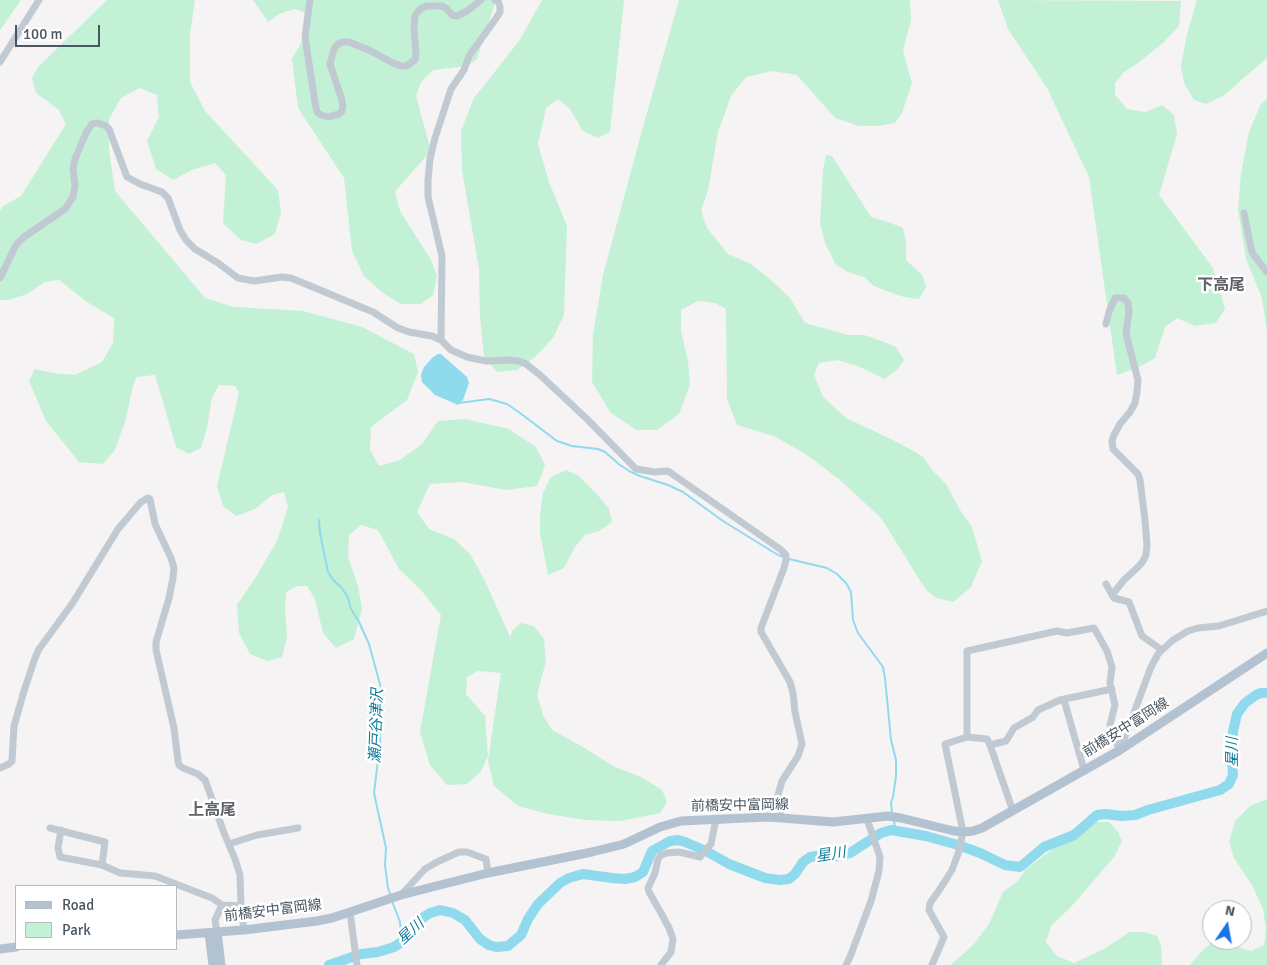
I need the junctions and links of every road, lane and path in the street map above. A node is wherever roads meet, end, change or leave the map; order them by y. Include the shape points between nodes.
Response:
1 (39, 0) edge
2 (310, 0) edge
3 (481, 0) edge
4 (495, 0) edge
5 (0, 62) edge
6 (1244, 213) dead end
7 (1267, 272) edge
8 (0, 278) edge
9 (1106, 324) dead end
10 (441, 340) junction
11 (1106, 584) dead end
12 (1112, 595) junction
13 (1267, 611) edge
14 (1162, 650) junction
15 (1267, 653) edge
16 (1112, 688) junction
17 (1064, 700) junction
18 (966, 737) junction
19 (990, 745) junction
20 (1120, 750) junction
21 (0, 768) edge
22 (1084, 770) junction
23 (1013, 811) junction
24 (781, 817) junction
25 (716, 819) junction
26 (868, 823) junction
27 (50, 828) dead end
28 (298, 828) dead end
29 (61, 830) junction
30 (963, 832) junction
31 (229, 844) junction
32 (102, 865) junction
33 (488, 873) junction
34 (172, 885) edge
35 (178, 887) edge
36 (401, 895) junction
37 (222, 905) junction
38 (241, 906) junction
39 (350, 912) junction
40 (244, 930) junction
41 (213, 932) junction
42 (178, 935) edge
43 (15, 947) edge
44 (0, 949) edge
45 (213, 965) edge
46 (221, 965) edge
47 (357, 965) edge
48 (661, 965) edge
49 (846, 965) edge
50 (932, 965) edge

1 - 5 street
2 - 3 street via 305,37 314,103 317,112 328,118 339,114 343,107 330,64 338,44 349,42 392,63 406,66 415,60 415,16 420,9 442,6 457,16
4 - 10 street via 500,6 498,17 469,56 451,89 430,159 428,197 442,256
6 - 7 street via 1253,254
8 - 10 street via 16,245 65,209 73,197 76,159 86,133 92,124 98,123 109,129 127,177 162,192 168,198 186,240 238,278 254,281 291,278 373,312 398,328
9 - 12 street via 1114,298 1124,298 1128,303 1126,334 1138,380 1137,392 1135,404 1112,441 1113,449 1138,474 1147,545 1143,561
10 - 24 street via 451,350 467,357 526,364 636,469 668,471 785,553 786,562 761,628 790,682 802,744 782,781 778,795
11 - 12 street
12 - 14 street via 1129,602 1142,636
13 - 14 street via 1220,626 1188,631
14 - 20 street via 1151,667
15 - 20 main road, 前橋安中富岡線
16 - 17 street
16 - 18 street via 1112,667 1094,628 1067,633 1057,631 966,651
16 - 20 street via 1115,705 1110,725
17 - 19 street via 1038,710 1033,717 1014,728 1006,741
17 - 22 street
18 - 19 street via 987,739
18 - 30 street via 945,744
19 - 23 street
20 - 22 main road, 前橋安中富岡線
21 - 31 street via 12,760 14,726 39,649 72,604 118,529 148,498 174,568 156,650 178,761 183,768 204,780
22 - 23 main road, 前橋安中富岡線
23 - 30 main road, 前橋安中富岡線 via 982,828
24 - 25 main road, 前橋安中富岡線
24 - 26 main road, 前橋安中富岡線
25 - 33 main road, 前橋安中富岡線 via 681,821 624,844
25 - 48 street via 711,844 700,857 678,852 661,855 658,859 648,888 674,939 671,952
26 - 30 main road, 前橋安中富岡線 via 888,816
26 - 49 street via 880,857 879,871
27 - 29 street
28 - 31 street
29 - 32 street via 105,842
29 - 32 street via 60,858
30 - 50 street via 952,870 930,903 929,910 944,937
31 - 38 street via 240,874
32 - 34 street via 120,873 155,876
33 - 36 main road, 前橋安中富岡線
33 - 36 street via 486,859 459,852 425,869
35 - 37 street via 212,898
36 - 39 main road, 前橋安中富岡線
37 - 38 street
37 - 41 street
38 - 40 street
39 - 40 main road, 前橋安中富岡線 via 317,921
39 - 47 street
40 - 41 main road, 前橋安中富岡線
41 - 42 main road, 前橋安中富岡線
41 - 45 main road
41 - 46 main road
43 - 44 main road

